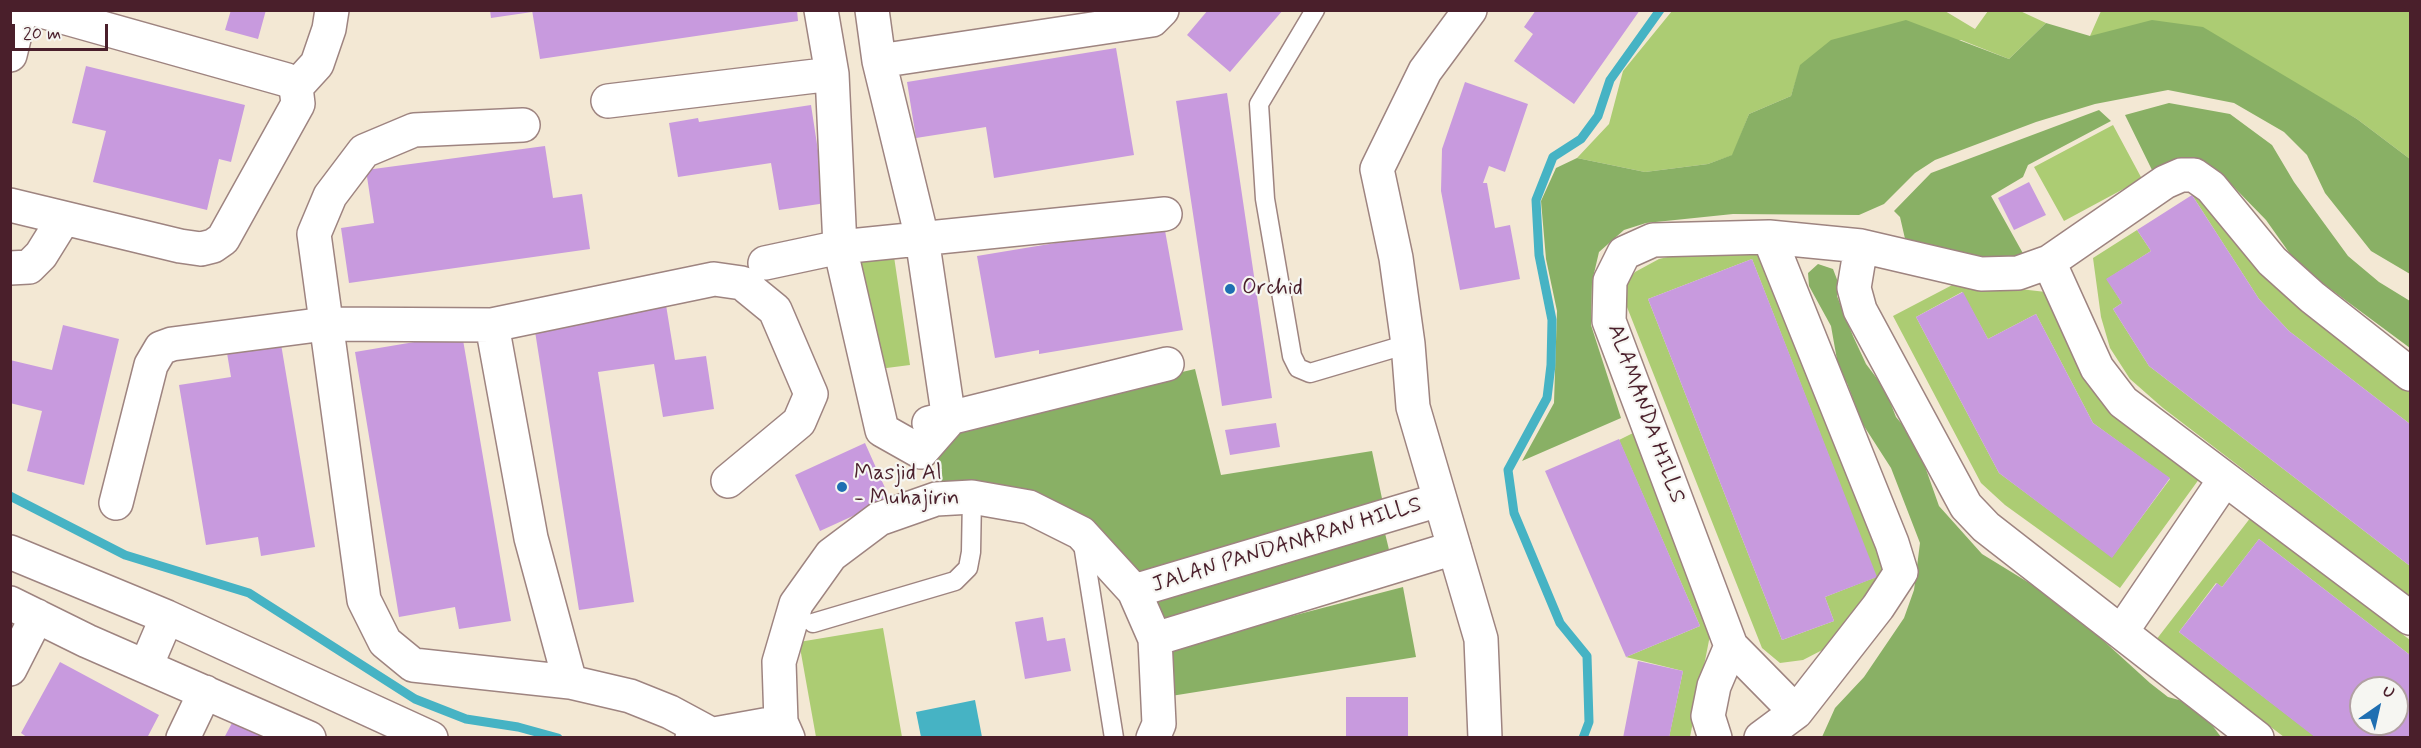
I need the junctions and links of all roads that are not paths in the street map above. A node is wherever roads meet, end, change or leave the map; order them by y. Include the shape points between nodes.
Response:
1 (21, 10) edge
2 (38, 10) edge
3 (332, 10) edge
4 (821, 10) edge
5 (872, 10) edge
6 (1315, 10) edge
7 (1470, 10) edge
8 (1157, 15) edge
9 (10, 55) edge
10 (879, 61) junction
11 (832, 74) junction
12 (296, 87) junction
13 (608, 101) dead end
14 (523, 125) dead end
15 (10, 205) edge
16 (1165, 214) dead end
17 (64, 218) junction
18 (1769, 237) junction
19 (922, 238) junction
20 (1861, 246) junction
21 (840, 247) junction
22 (2049, 262) junction
23 (765, 263) dead end
24 (10, 268) edge
25 (325, 324) junction
26 (492, 325) junction
27 (1408, 344) junction
28 (1167, 364) dead end
29 (2410, 374) edge
30 (949, 420) junction
31 (882, 430) junction
32 (921, 452) junction
33 (2225, 479) junction
34 (728, 481) dead end
35 (972, 497) junction
36 (936, 500) junction
37 (1440, 500) junction
38 (116, 503) dead end
39 (1081, 533) junction
40 (1454, 548) junction
41 (10, 552) edge
42 (1134, 591) junction
43 (114, 596) junction
44 (24, 610) edge
45 (167, 617) junction
46 (2410, 618) edge
47 (813, 623) dead end
48 (2122, 631) junction
49 (1155, 639) junction
50 (87, 641) junction
51 (1731, 646) junction
52 (146, 666) junction
53 (10, 669) edge
54 (570, 682) junction
55 (206, 692) junction
56 (1796, 712) junction
57 (784, 730) edge
58 (701, 735) edge
59 (183, 738) edge
60 (309, 738) edge
61 (431, 738) edge
62 (1114, 738) edge
63 (1153, 738) edge
64 (1485, 738) edge
65 (1715, 738) edge
66 (1761, 738) edge
67 (2257, 738) edge

1 - 9 street
2 - 12 street via 286,80
3 - 12 street via 330,29 317,64
4 - 11 street
5 - 10 street
6 - 27 lane via 1259,104 1265,199 1292,356 1298,368 1310,372
7 - 27 street via 1425,71 1377,169 1396,258
8 - 10 street
10 - 19 street
11 - 13 street
11 - 21 street
12 - 17 street via 297,104 292,118 223,239 213,246 180,246
14 - 25 street via 414,130 364,151 330,196 314,234
15 - 17 street
16 - 19 street
17 - 24 street via 29,267
18 - 20 street, ALAMANDA HILLS
18 - 51 street, ALAMANDA HILLS via 1653,240 1624,253 1610,281 1609,321
18 - 56 street via 1901,572
19 - 21 street
19 - 30 street
20 - 22 street, ALAMANDA HILLS via 1981,274 2018,273
20 - 48 street via 1854,288 1860,310 1966,506 1986,526
21 - 23 street
21 - 31 street
22 - 29 street, ALAMANDA HILLS via 2164,182 2181,175 2194,176 2211,187 2272,261
22 - 33 street via 2097,368 2123,402
25 - 26 street
25 - 38 street via 161,348 151,365
25 - 54 street via 364,600 385,642 413,665
26 - 34 street via 714,279 742,283 775,310 811,393 799,422
26 - 54 street via 531,538
27 - 37 street via 1413,407
28 - 30 street
30 - 31 street
30 - 32 street
31 - 32 street
32 - 36 street
33 - 46 street
33 - 48 street
35 - 36 street, JALAN PANDANARAN HILLS
35 - 39 street, JALAN PANDANARAN HILLS via 1029,507
35 - 47 lane via 968,568 955,581
36 - 57 street, JALAN PANDANARAN HILLS via 879,519 831,555 796,604 779,662
37 - 40 street
37 - 42 street, JALAN PANDANARAN HILLS
39 - 42 street, JALAN PANDANARAN HILLS
39 - 62 lane
40 - 49 street
40 - 64 street via 1481,639
41 - 43 street
42 - 49 street, JALAN PANDANARAN HILLS
43 - 45 street
43 - 50 street
44 - 50 street
44 - 53 street
45 - 52 street
45 - 61 street
48 - 67 street
49 - 63 street, JALAN PANDANARAN HILLS via 1159,724
50 - 52 street
51 - 56 street, ALAMANDA HILLS
51 - 65 street via 1714,686 1708,716
52 - 55 street
54 - 58 street via 630,696 670,712
55 - 59 street
55 - 60 street
56 - 66 street
57 - 58 street

